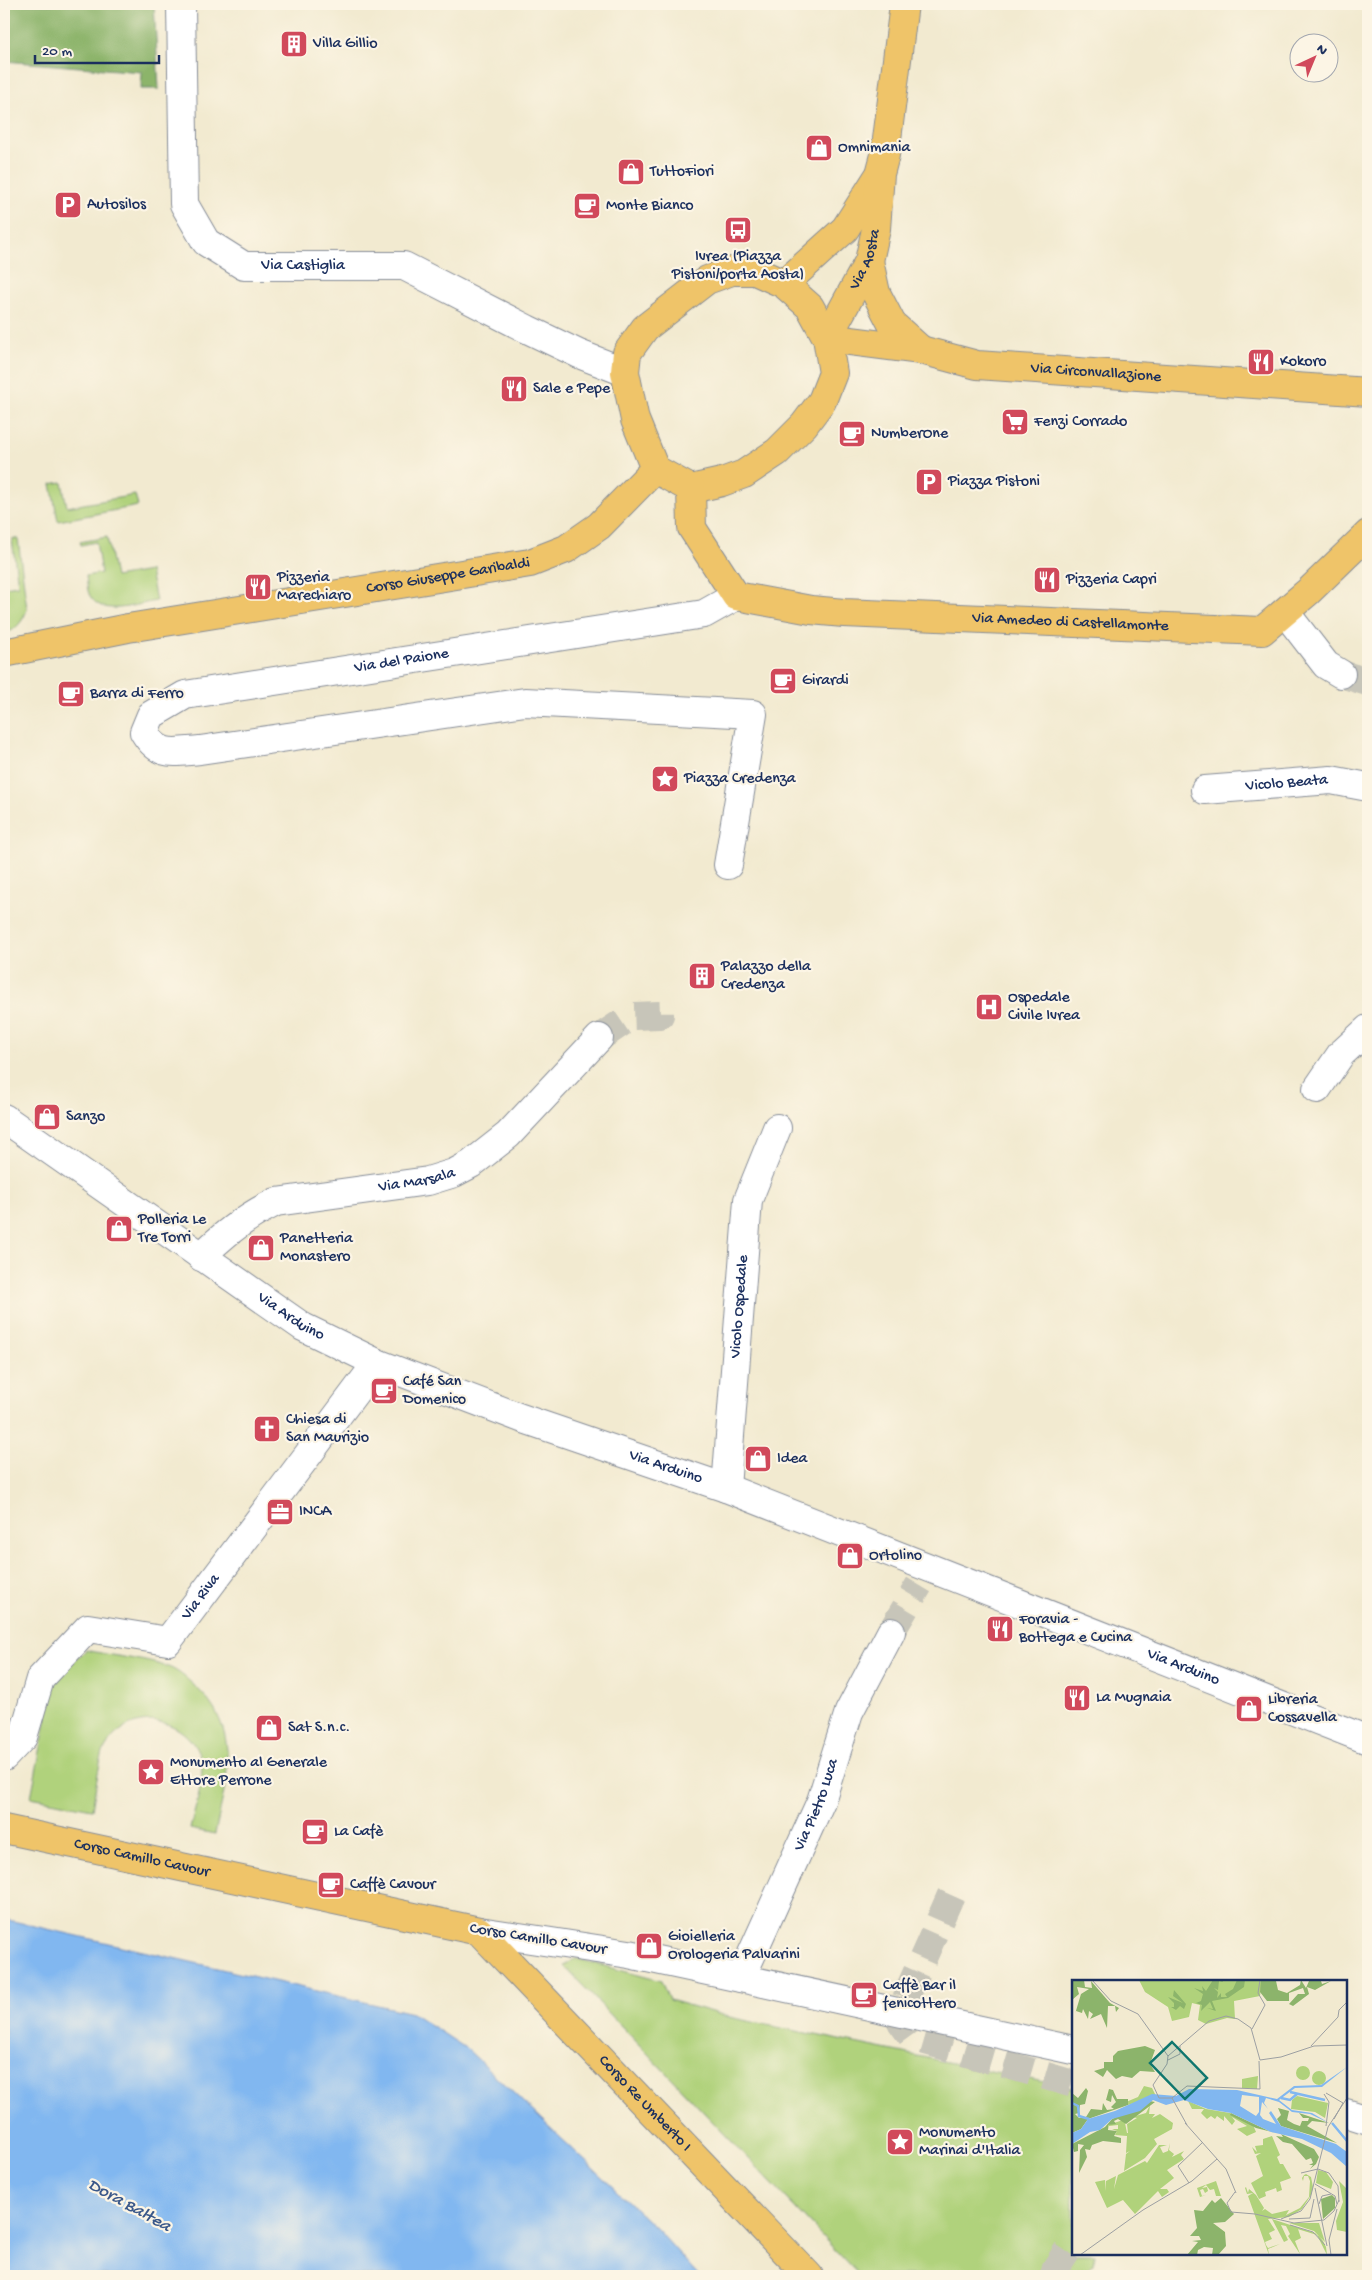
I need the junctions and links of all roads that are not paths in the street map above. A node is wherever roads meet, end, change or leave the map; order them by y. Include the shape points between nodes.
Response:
1 (181, 4) edge
2 (904, 4) edge
3 (880, 174) junction
4 (869, 262) junction
5 (784, 284) junction
6 (827, 338) junction
7 (921, 350) junction
8 (625, 372) junction
9 (1368, 392) edge
10 (656, 469) junction
11 (691, 489) junction
12 (1368, 534) edge
13 (736, 596) junction
14 (1285, 612) junction
15 (4, 653) edge
16 (1341, 674) tunnel mouth
17 (1368, 788) edge
18 (1205, 790) dead end
19 (728, 864) dead end
20 (1368, 1029) edge
21 (600, 1038) tunnel mouth
22 (1317, 1089) dead end
23 (7, 1125) edge
24 (777, 1128) dead end
25 (201, 1257) junction
26 (377, 1363) junction
27 (726, 1488) junction
28 (892, 1632) tunnel mouth
29 (1368, 1740) edge
30 (4, 1757) edge
31 (4, 1829) edge
32 (479, 1931) junction
33 (740, 1978) junction
34 (1072, 2050) edge
35 (1347, 2113) edge
36 (1368, 2120) edge
37 (809, 2276) edge

1 - 8 street, Via Castiglia via 184,204 206,242 244,266 404,266 553,342
2 - 3 main road, Via Aosta
3 - 4 main road, Via Aosta via 876,229
3 - 5 main road, Via Aosta via 845,229
4 - 6 main road, Via Aosta
4 - 7 main road via 876,293 892,324
5 - 6 main road via 810,307
5 - 8 main road via 755,271 732,271 707,280 644,328 627,353
6 - 7 main road, Via Circonvallazione
6 - 11 main road via 834,373 822,401 804,426 777,452 744,474
7 - 9 main road, Via Circonvallazione via 977,365
8 - 10 main road via 636,420
10 - 11 main road
10 - 15 main road, Corso Giuseppe Garibaldi via 598,526 566,549 530,563 128,628
11 - 13 main road via 692,528
12 - 14 main road, Via Amedeo di Castellamonte
13 - 14 main road, Via Amedeo di Castellamonte via 844,613 1262,631
13 - 19 street, Via del Paione via 704,614 185,695 151,715 144,732 150,742 163,752 200,750 525,702 754,714
14 - 16 street via 1326,665
17 - 18 street, Vicolo Beata via 1331,780
20 - 22 street via 1341,1054
21 - 25 street, Via Marsala via 508,1135 471,1164 428,1181 276,1202 254,1212 218,1239
23 - 25 street, Via Arduino
24 - 27 street, Vicolo Ospedale via 748,1200
25 - 26 street, Via Arduino via 303,1327
26 - 27 street, Via Arduino via 521,1418
26 - 30 street, Via Riva via 168,1641 88,1628 40,1679 23,1737
27 - 29 street, Via Arduino via 924,1577
28 - 33 street, Via Pietro Luca via 849,1712 821,1801
31 - 32 main road, Corso Camillo Cavour
32 - 33 street, Corso Camillo Cavour via 629,1954
32 - 37 main road, Corso Re Umberto I
33 - 34 street, Corso Camillo Cavour
35 - 36 street

